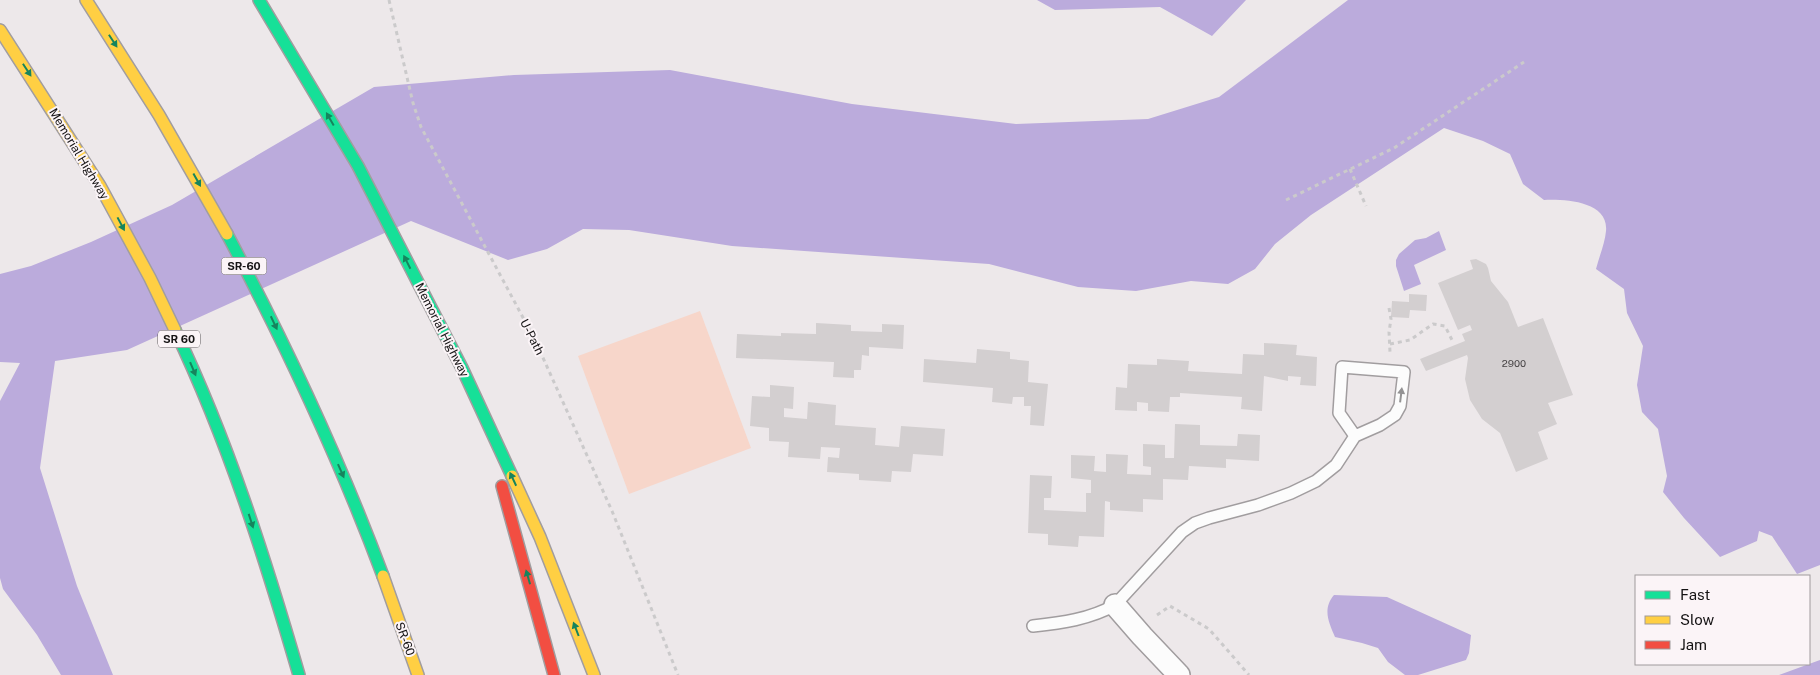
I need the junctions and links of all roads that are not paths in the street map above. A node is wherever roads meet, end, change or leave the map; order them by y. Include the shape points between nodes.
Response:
1 (86, 0) edge
2 (259, 0) edge
3 (0, 30) edge
4 (462, 368) junction
5 (1355, 436) junction
6 (372, 547) junction
7 (1115, 605) junction
8 (1034, 626) dead end
9 (399, 656) dead end
10 (299, 675) edge
11 (418, 675) edge
12 (554, 675) edge
13 (594, 675) edge
14 (1179, 675) edge

1 -> 6 highway, SR-60 via 173,136 265,305 344,476
4 -> 2 highway, Memorial Highway via 358,166
3 -> 10 highway, Memorial Highway / SR 60 via 100,186 150,278 192,366 231,462
12 -> 4 highway via 497,471
13 -> 4 highway, Memorial Highway via 540,537
5 -> 5 lane via 1395,415 1400,406 1404,372 1342,367 1339,412
5 - 7 lane via 1336,465 1316,480 1276,499 1195,523 1182,532
6 - 9 highway
6 - 11 highway, SR-60 / SR-60
7 - 8 lane via 1088,617
7 - 14 street

